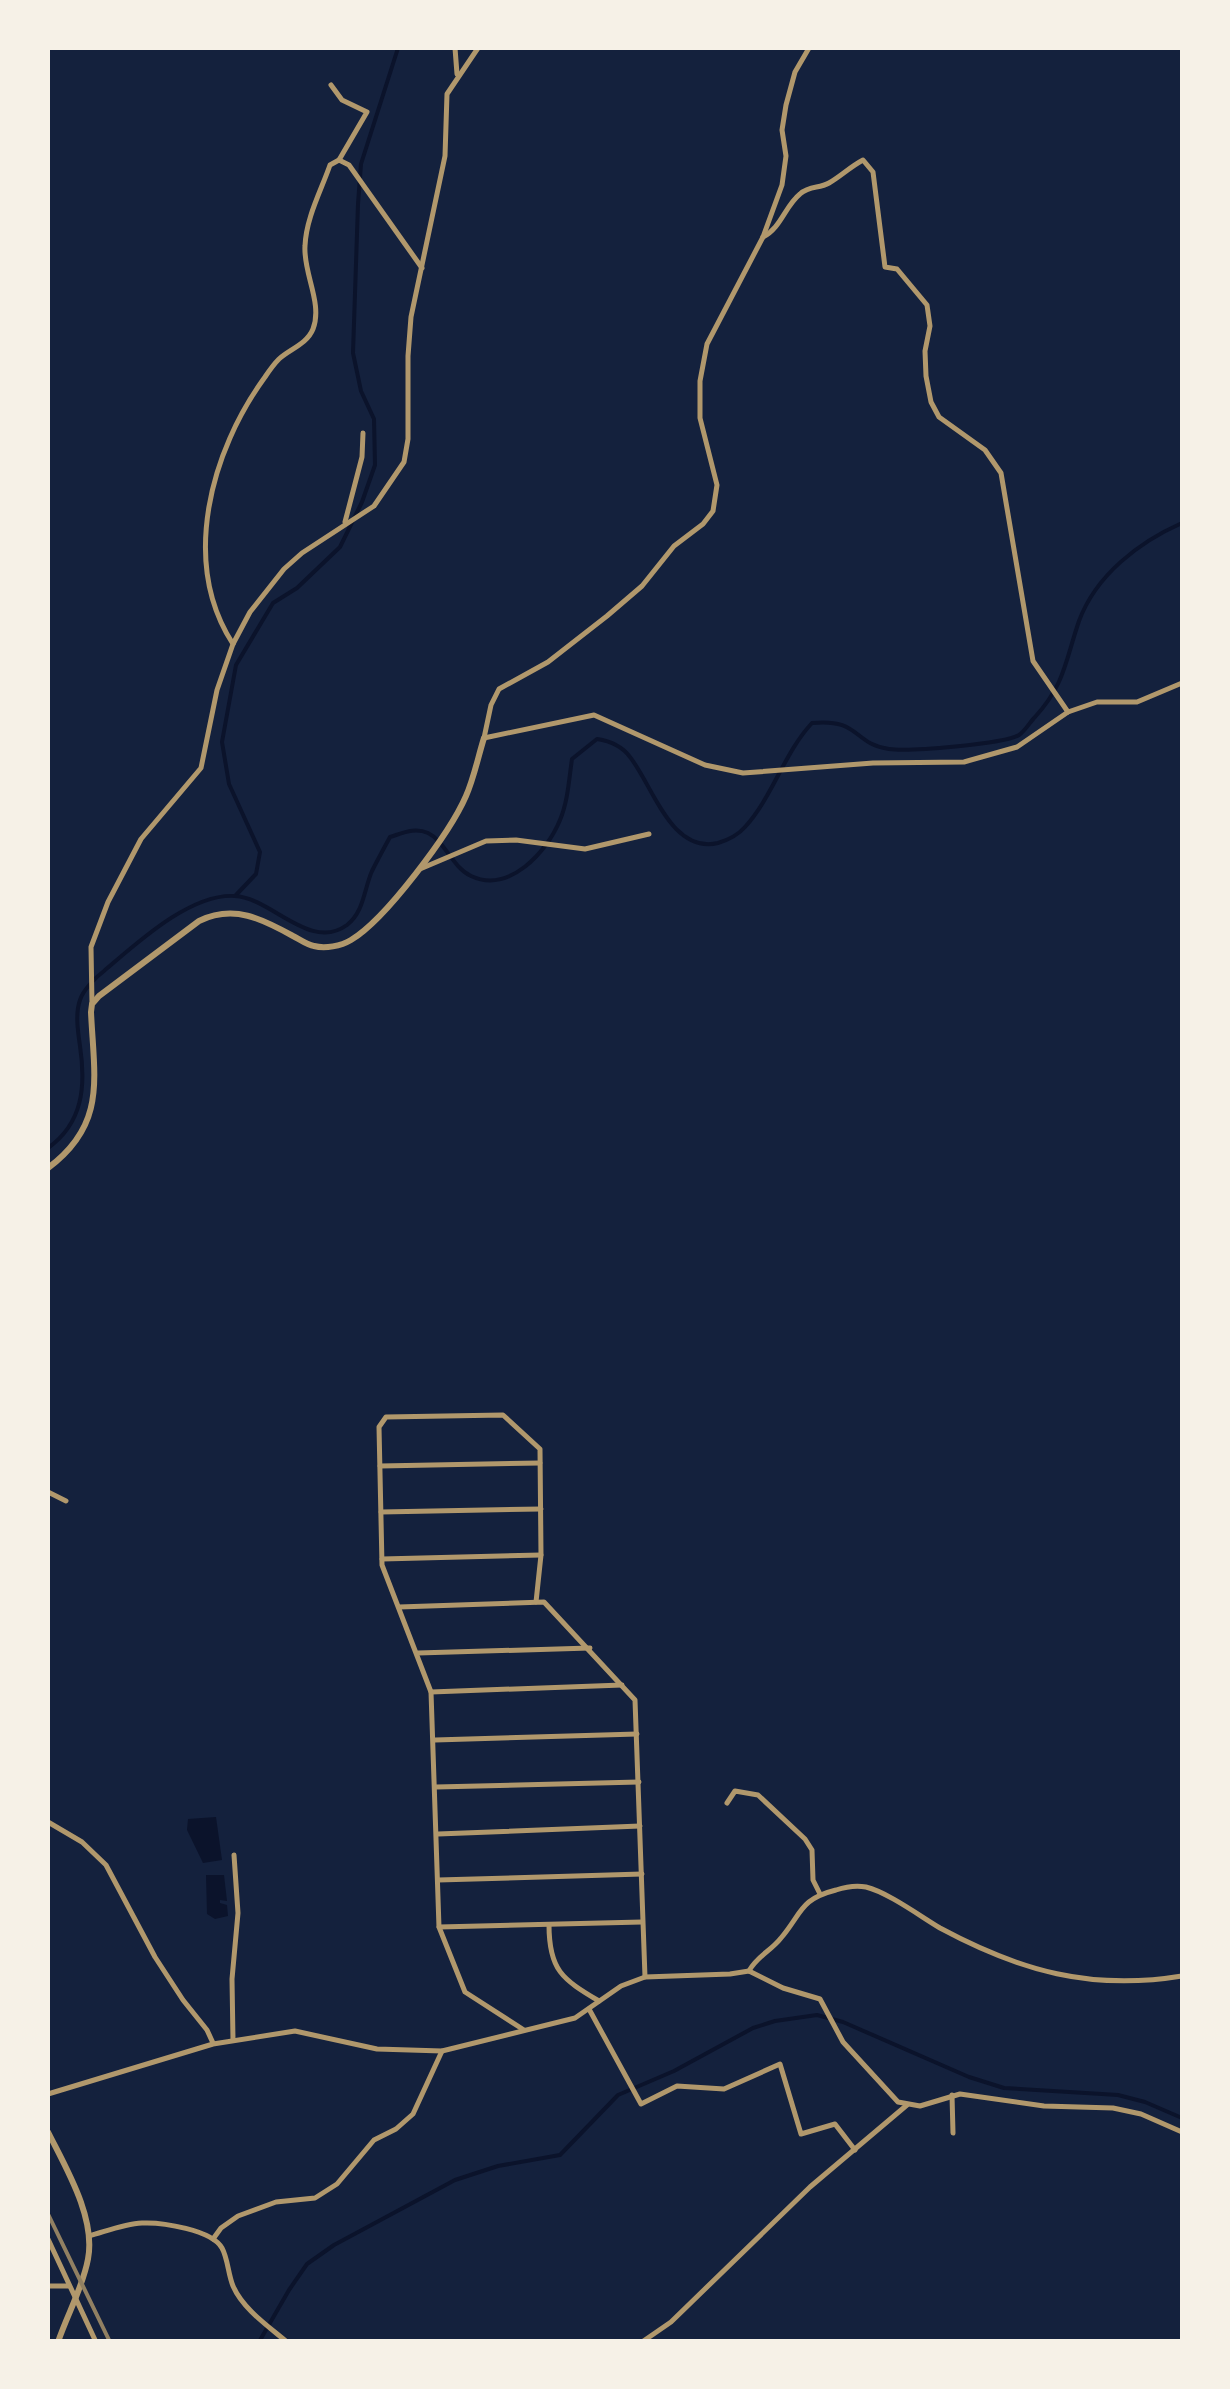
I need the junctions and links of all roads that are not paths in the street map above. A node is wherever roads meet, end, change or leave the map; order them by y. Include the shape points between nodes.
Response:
1 (455, 48) edge
2 (478, 48) edge
3 (809, 48) edge
4 (458, 77) junction
5 (330, 85) dead end
6 (339, 160) junction
7 (763, 237) junction
8 (422, 269) junction
9 (363, 433) dead end
10 (345, 522) junction
11 (234, 644) junction
12 (1182, 683) edge
13 (1068, 712) junction
14 (484, 738) junction
15 (649, 834) dead end
16 (420, 869) junction
17 (92, 1004) junction
18 (48, 1168) edge
19 (540, 1463) junction
20 (380, 1466) junction
21 (48, 1492) edge
22 (66, 1500) dead end
23 (541, 1508) junction
24 (381, 1512) junction
25 (541, 1554) junction
26 (382, 1559) junction
27 (536, 1602) junction
28 (399, 1607) junction
29 (590, 1648) junction
30 (417, 1653) junction
31 (622, 1685) junction
32 (432, 1692) junction
33 (638, 1734) junction
34 (435, 1740) junction
35 (639, 1782) junction
36 (436, 1788) junction
37 (727, 1803) dead end
38 (48, 1822) edge
39 (640, 1826) junction
40 (436, 1834) junction
41 (234, 1855) dead end
42 (642, 1874) junction
43 (438, 1880) junction
44 (820, 1894) junction
45 (642, 1922) junction
46 (549, 1924) junction
47 (438, 1927) junction
48 (750, 1971) junction
49 (1182, 1976) edge
50 (645, 1977) junction
51 (599, 2001) junction
52 (590, 2010) junction
53 (524, 2031) junction
54 (232, 2040) junction
55 (213, 2044) junction
56 (442, 2051) junction
57 (48, 2094) edge
58 (952, 2095) junction
59 (907, 2105) junction
60 (48, 2132) edge
61 (953, 2132) dead end
62 (1182, 2132) edge
63 (856, 2150) junction
64 (90, 2236) junction
65 (48, 2239) edge
66 (213, 2239) junction
67 (48, 2286) edge
68 (68, 2286) junction
69 (74, 2298) junction
70 (58, 2342) edge
71 (96, 2342) edge
72 (287, 2342) edge
73 (642, 2342) edge

1 - 4 street
2 - 4 street
3 - 7 street via 786,105 782,186
4 - 8 street via 448,94 445,156
5 - 6 street via 342,100 367,112
6 - 8 street
6 - 11 street via 330,165 308,224 311,334 279,358 257,388 209,494 207,569 216,612
7 - 13 street via 809,186 827,185 863,160 873,172 885,266 897,268 927,304 931,402 1001,473 1034,661
7 - 14 street via 707,344 700,381 700,418 718,485 713,512 608,616 500,688
8 - 10 street via 408,356 404,462 374,506
9 - 10 street
10 - 11 street via 284,569
11 - 17 street via 201,768 140,839 108,902 91,947
12 - 13 street via 1137,702 1097,702
13 - 14 street via 1017,747 964,762 743,773 704,765 594,715
14 - 16 street via 465,799
15 - 16 street via 585,849 486,841
16 - 17 street via 352,940 313,946 247,914 215,915
17 - 18 street via 91,1117 70,1152
19 - 20 street
19 - 20 street via 540,1449 503,1416 386,1417 378,1427
19 - 23 street
20 - 24 street
21 - 22 street
23 - 24 street
23 - 25 street
24 - 26 street
25 - 26 street
25 - 27 street
26 - 28 street
27 - 28 street
27 - 29 street via 544,1602
28 - 30 street
29 - 30 street
29 - 31 street
30 - 32 street
31 - 32 street
31 - 33 street via 635,1700
32 - 34 street
33 - 34 street
33 - 35 street
34 - 36 street
35 - 36 street
35 - 39 street
36 - 40 street
37 - 44 street via 735,1791 753,1792 798,1832 812,1850
38 - 55 street via 106,1864 155,1957
39 - 40 street
39 - 42 street
40 - 43 street
41 - 54 street
42 - 43 street
42 - 45 street
43 - 47 street
44 - 48 street via 805,1902
44 - 49 street via 868,1888 1026,1968 1114,1982
45 - 46 street
45 - 50 street
46 - 47 street
46 - 51 street via 555,1965
47 - 53 street via 464,1992
48 - 50 street
48 - 59 street via 820,1999 843,2042
50 - 51 street
51 - 52 street
52 - 53 street
52 - 63 street via 640,2102 677,2086 724,2090 780,2064 801,2134 834,2124
53 - 56 street
54 - 55 street
54 - 56 street via 296,2031 376,2049
55 - 57 street
56 - 66 street via 413,2114 374,2140 337,2184 315,2198 238,2216
58 - 59 street
58 - 61 street
58 - 62 street via 1126,2109
59 - 63 street
60 - 64 street
63 - 73 street
64 - 66 street via 157,2224
64 - 69 street
65 - 68 street
66 - 72 street via 222,2247 234,2287
67 - 68 street
68 - 69 street
69 - 70 street
69 - 71 street

